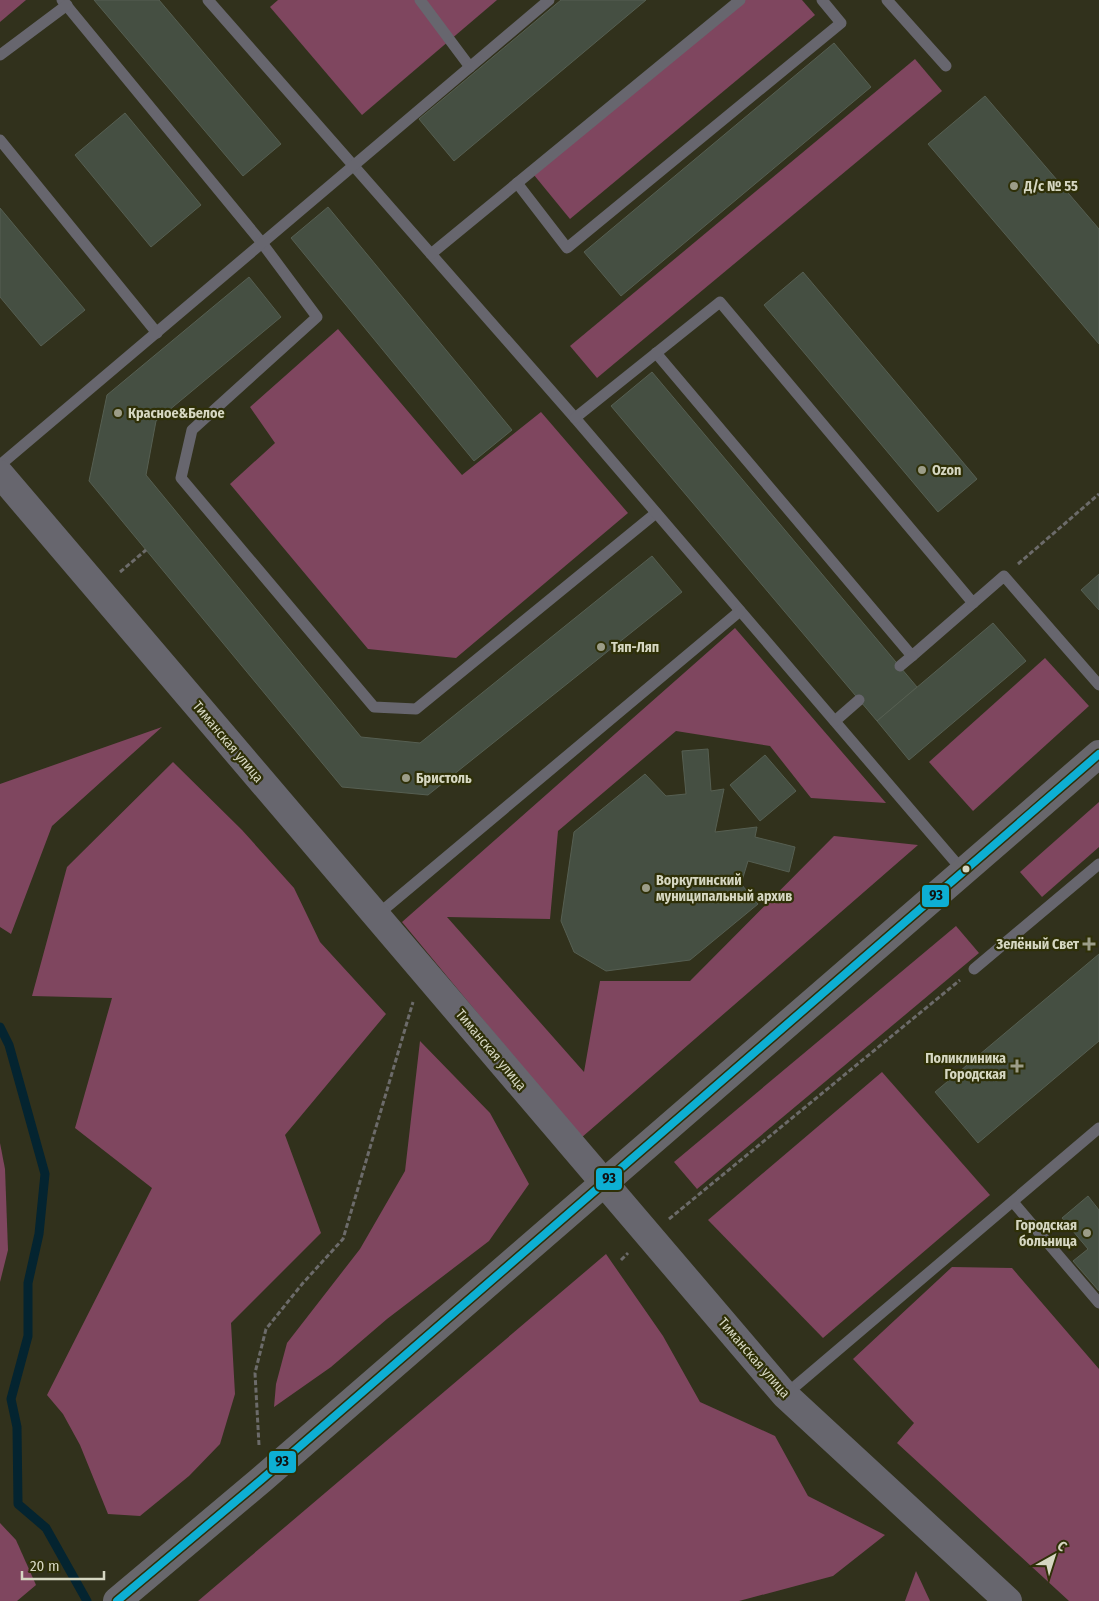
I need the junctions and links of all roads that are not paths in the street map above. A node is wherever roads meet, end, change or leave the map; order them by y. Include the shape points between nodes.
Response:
1 (208, 0) edge
2 (420, 0) edge
3 (549, 0) edge
4 (740, 0) edge
5 (822, 0) edge
6 (887, 0) edge
7 (64, 3) edge
8 (0, 55) edge
9 (946, 66) dead end
10 (470, 67) junction
11 (0, 140) edge
12 (354, 166) junction
13 (518, 182) junction
14 (262, 243) junction
15 (431, 254) junction
16 (157, 333) junction
17 (656, 353) junction
18 (575, 418) junction
19 (0, 465) edge
20 (0, 474) edge
21 (656, 512) junction
22 (973, 603) junction
23 (740, 611) junction
24 (912, 656) junction
25 (900, 666) dead end
26 (1099, 684) edge
27 (859, 700) dead end
28 (835, 721) junction
29 (1099, 754) edge
30 (1099, 864) edge
31 (963, 871) junction
32 (376, 916) junction
33 (974, 969) road end
34 (1098, 1130) edge
35 (604, 1183) junction
36 (1013, 1202) junction
37 (1099, 1303) edge
38 (785, 1396) junction
39 (117, 1601) edge
40 (1008, 1601) edge

1 - 12 lane
2 - 10 lane
3 - 10 lane
4 - 13 lane
5 - 13 lane via 841,23 567,248
6 - 9 lane
7 - 8 lane
7 - 14 lane
10 - 12 lane
11 - 16 lane
12 - 14 lane
12 - 15 lane
13 - 15 lane
14 - 16 lane
14 - 21 lane via 317,317 192,430 181,478 374,707 416,710
15 - 18 lane
16 - 19 lane
17 - 18 lane
17 - 22 lane via 720,302
17 - 24 lane
18 - 21 lane
20 - 32 street, Тиманская улица
21 - 23 lane
22 - 24 lane
22 - 26 lane via 1004,576
23 - 28 lane
23 - 32 lane
24 - 25 lane
27 - 28 lane
28 - 31 lane
29 - 31 main road
30 - 33 lane
31 - 35 main road
32 - 35 street, Тиманская улица
34 - 36 lane
35 - 38 street, Тиманская улица
35 - 39 main road
36 - 37 lane
36 - 38 lane
38 - 40 street, Тиманская улица

